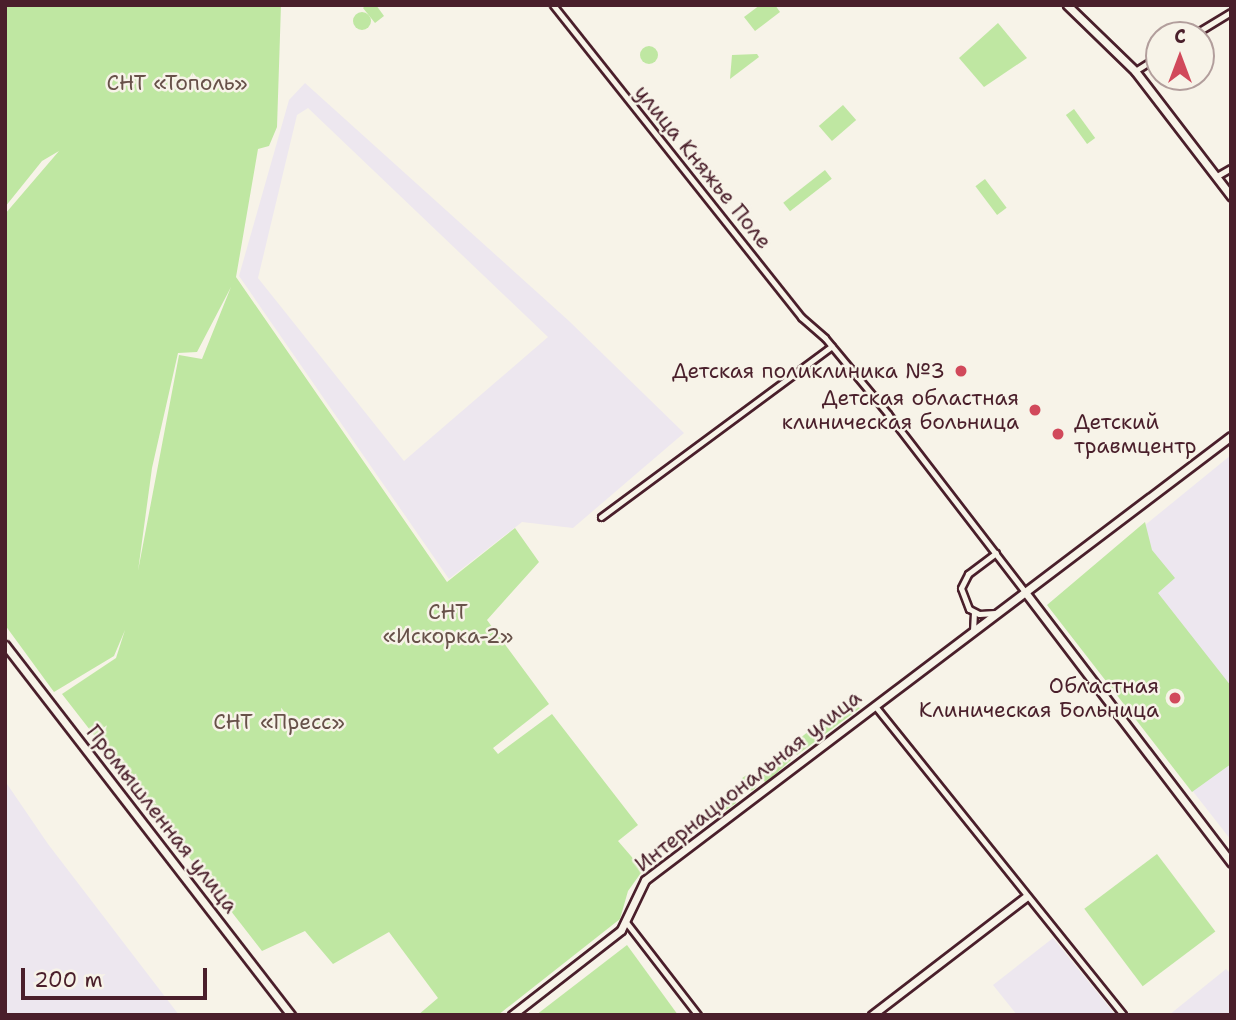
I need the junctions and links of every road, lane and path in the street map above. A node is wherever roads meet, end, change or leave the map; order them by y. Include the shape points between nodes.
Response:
1 (552, 5) edge
2 (1072, 7) edge
3 (1231, 12) edge
4 (1215, 22) edge
5 (1145, 65) edge
6 (1135, 71) junction
7 (1231, 168) edge
8 (1217, 176) junction
9 (1231, 196) edge
10 (832, 346) junction
11 (1231, 436) edge
12 (601, 517) dead end
13 (996, 553) junction
14 (1025, 592) junction
15 (974, 612) junction
16 (997, 613) junction
17 (973, 631) junction
18 (5, 645) edge
19 (875, 705) junction
20 (1231, 862) edge
21 (1027, 897) junction
22 (626, 922) junction
23 (291, 1015) edge
24 (512, 1015) edge
25 (698, 1015) edge
26 (872, 1015) edge
27 (1123, 1015) edge

1 - 10 street, улица Княжье Поле via 801,317
2 - 6 street
3 - 4 street
5 - 6 street
6 - 8 street
7 - 8 street
8 - 9 street
10 - 12 street
10 - 13 street
11 - 14 street
13 - 14 street
13 - 15 street via 962,582 962,599
14 - 16 street, Интернациональная улица
14 - 20 street
15 - 16 street
15 - 17 street
16 - 17 street, Интернациональная улица
17 - 19 street, Интернациональная улица
18 - 23 street, Промышленная улица
19 - 21 street
19 - 22 street, Интернациональная улица via 645,880
21 - 26 street
21 - 27 street
22 - 24 street, Интернациональная улица
22 - 25 street

